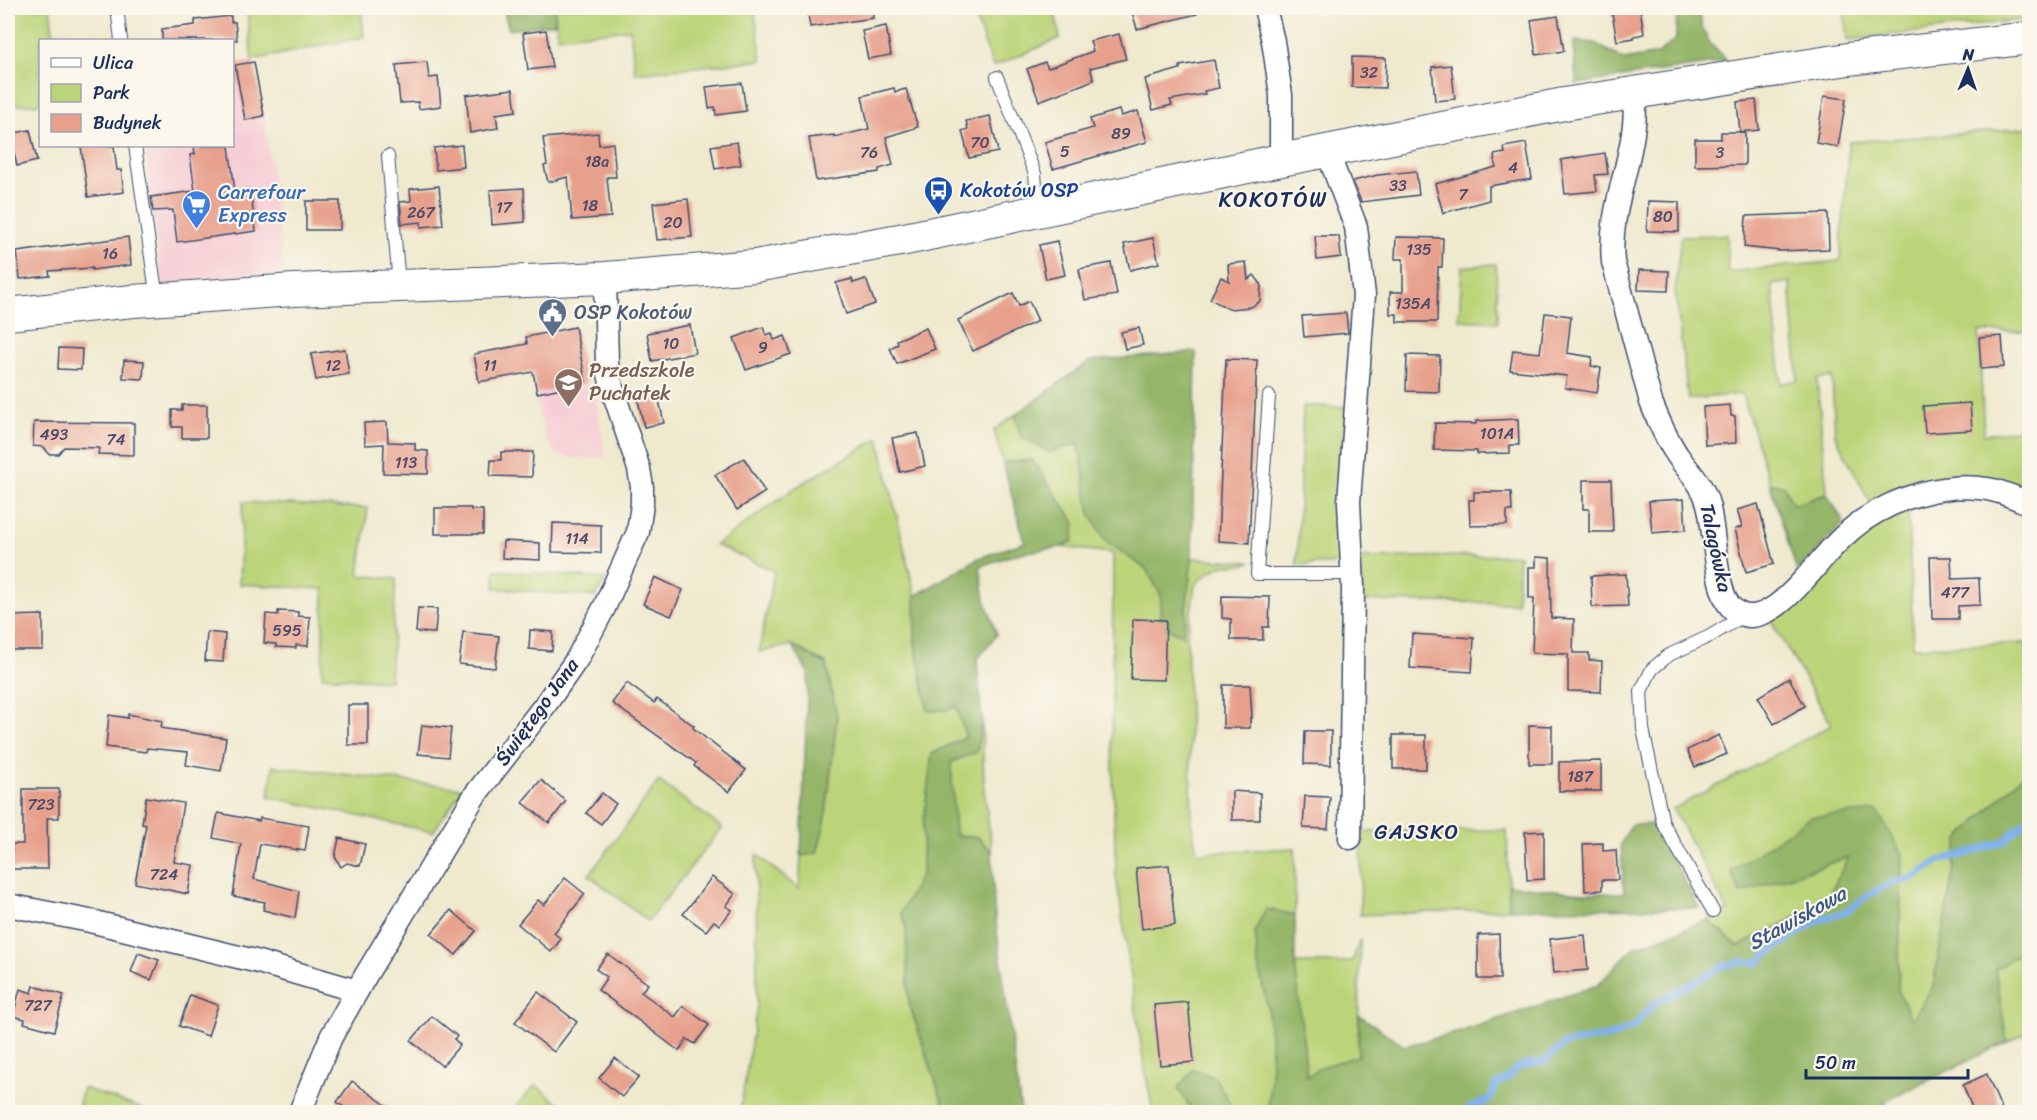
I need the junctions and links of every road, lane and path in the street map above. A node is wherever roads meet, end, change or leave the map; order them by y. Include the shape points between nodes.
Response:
1 (117, 8) edge
2 (1265, 8) edge
3 (2030, 38) edge
4 (121, 39) edge
5 (997, 77) dead end
6 (1634, 92) junction
7 (135, 147) edge
8 (1327, 151) junction
9 (388, 156) dead end
10 (1281, 160) junction
11 (1038, 211) junction
12 (605, 278) junction
13 (399, 285) junction
14 (158, 299) junction
15 (8, 314) edge
16 (1269, 396) dead end
17 (2030, 504) edge
18 (1353, 574) junction
19 (1745, 615) junction
20 (1350, 838) dead end
21 (8, 905) edge
22 (1713, 911) dead end
23 (357, 992) junction
24 (300, 1113) edge

1 - 4 lane
2 - 10 street via 1281,95
3 - 6 street via 1848,59
5 - 11 lane via 1035,174
6 - 8 street
6 - 19 street, Talagówka via 1636,107 1613,238 1613,261 1655,411 1667,439 1702,489 1712,520 1722,588 1730,606
7 - 14 lane
8 - 10 street
8 - 18 street via 1356,227 1364,295 1349,502
9 - 13 lane
10 - 11 street
11 - 12 street via 803,258 710,271
12 - 13 street
12 - 23 street, Świętego Jana via 607,364 639,469 642,504 638,532 576,659 546,705 476,795
13 - 14 street
14 - 15 street
16 - 18 lane via 1257,574
17 - 19 street, Talagówka via 1996,491 1966,487 1936,490 1901,501 1861,521 1774,608
18 - 20 street
19 - 22 lane via 1669,655 1652,669 1641,691 1643,729 1663,823
21 - 23 street via 255,961
23 - 24 street, Świętego Jana via 331,1037

